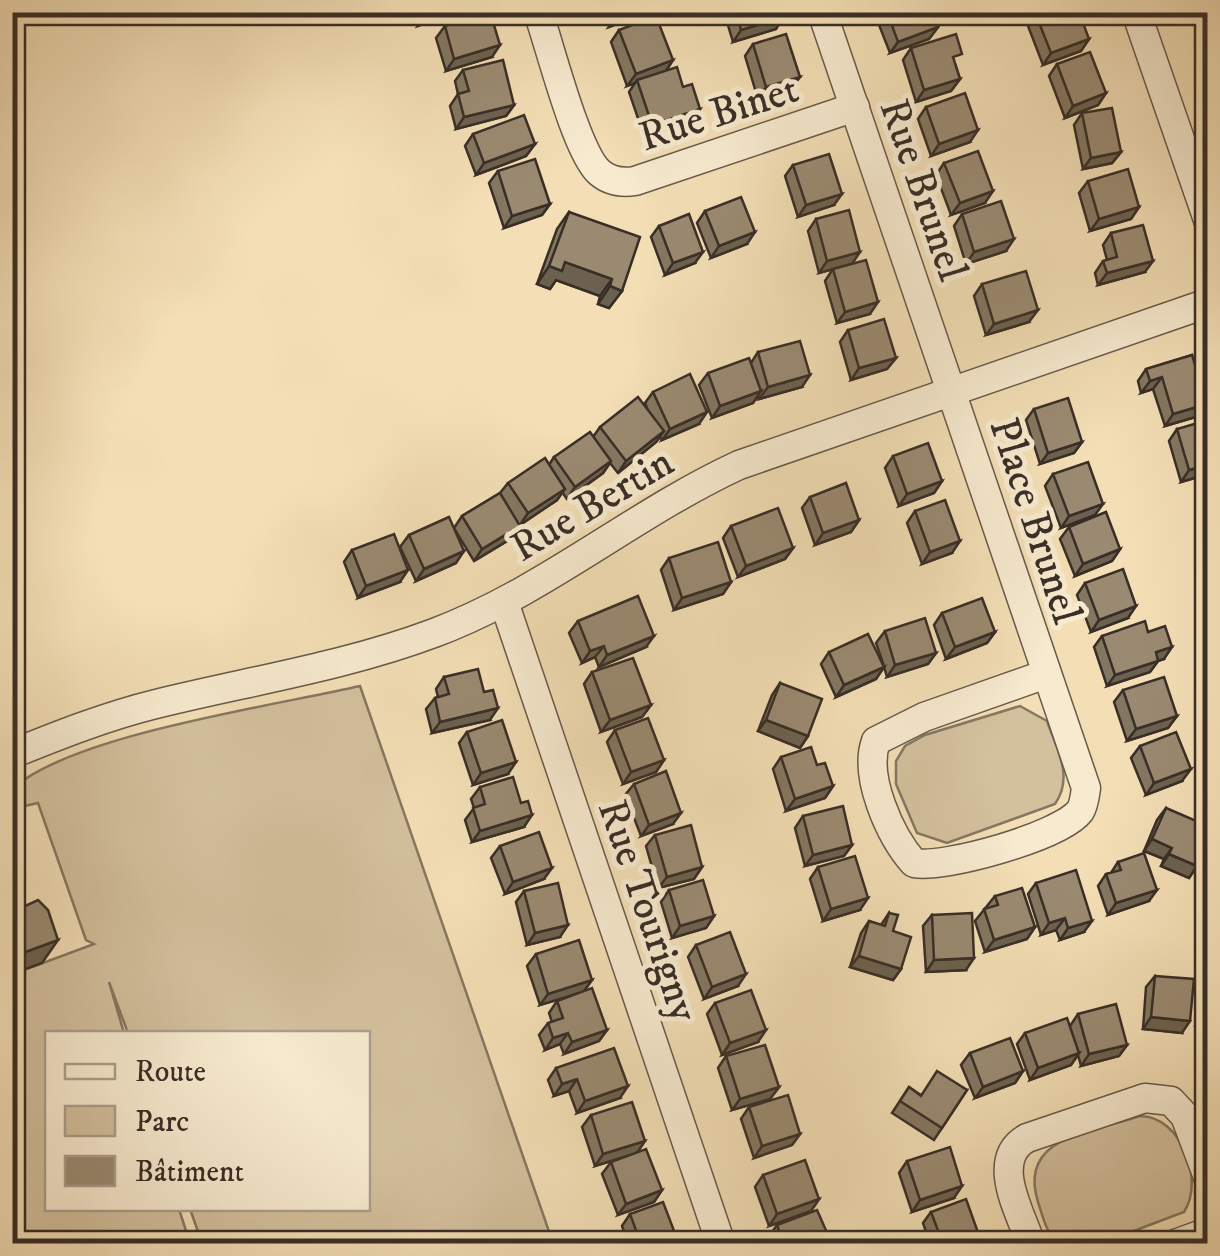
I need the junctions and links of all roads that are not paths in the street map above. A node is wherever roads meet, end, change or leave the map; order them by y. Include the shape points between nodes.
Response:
1 (538, 12) edge
2 (822, 12) edge
3 (1136, 12) edge
4 (855, 108) junction
5 (1208, 220) edge
6 (1208, 303) edge
7 (952, 392) junction
8 (504, 602) junction
9 (1046, 674) junction
10 (12, 754) edge
11 (1208, 1177) edge
12 (1208, 1232) edge
13 (721, 1244) edge
14 (1031, 1244) edge
15 (1175, 1244) edge

1 - 4 street, Rue Binet via 590,162 613,180 635,180
2 - 4 street, Rue Brunel
3 - 5 street
4 - 7 street, Rue Brunel
6 - 7 street, Rue Bertin
7 - 8 street, Rue Bertin via 739,464
7 - 9 street, Place Brunel
8 - 10 street, Rue Bertin via 351,660 132,710
8 - 13 street, Rue Tourigny
9 - 9 street, Place Brunel via 876,741 870,755 876,786 898,842 914,863 946,864 1054,829 1080,812 1084,775
11 - 14 street via 1185,1116 1171,1101 1145,1098 1028,1138 1014,1147 1007,1165
12 - 15 street

